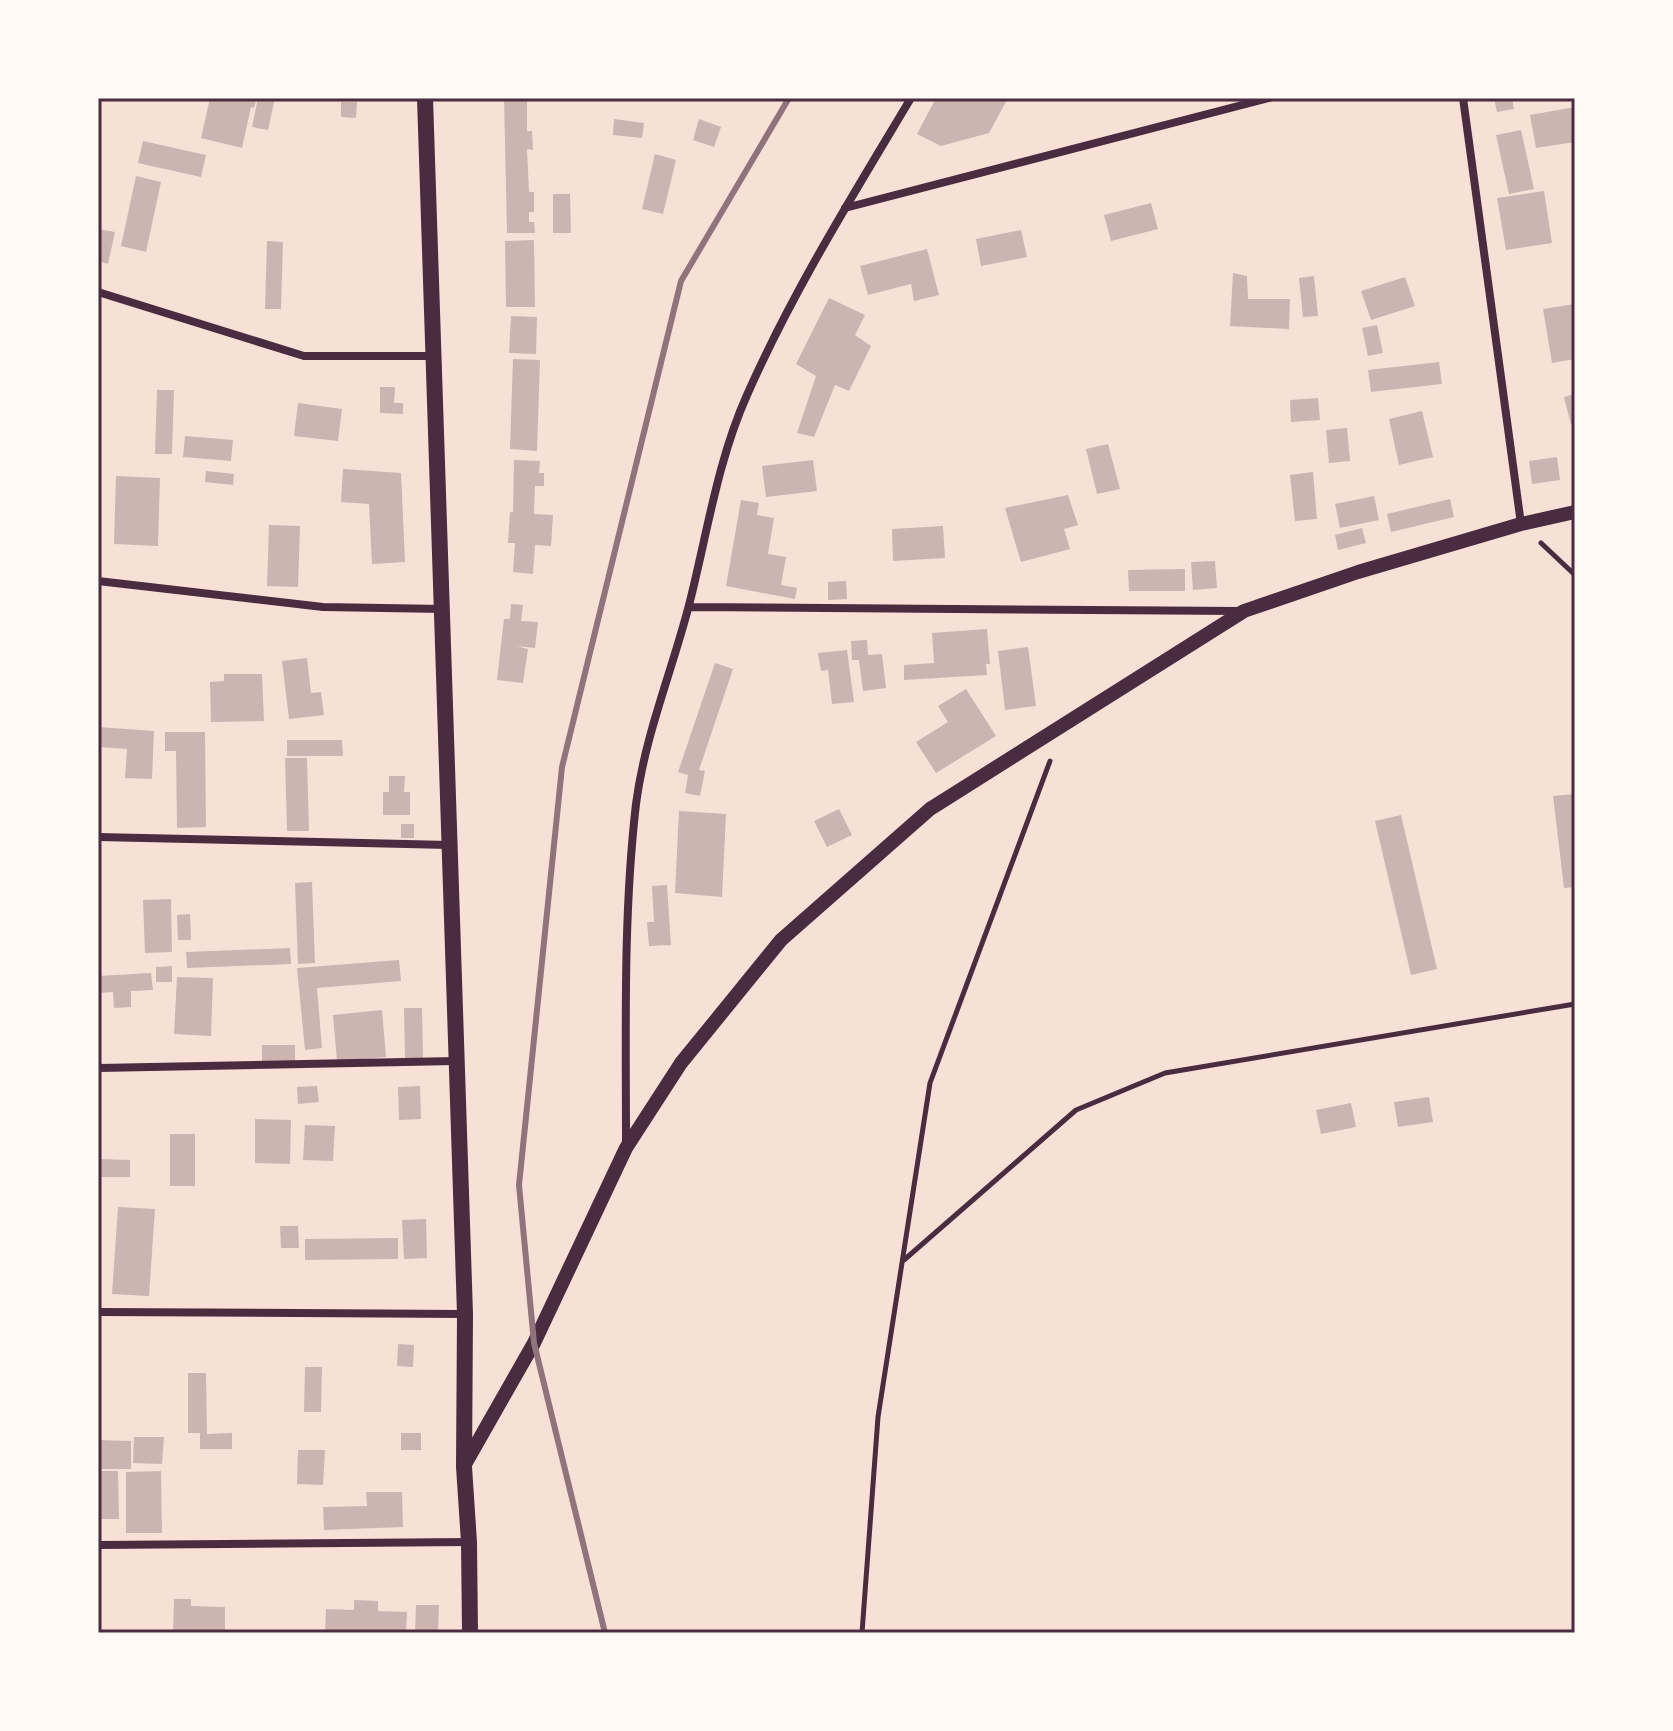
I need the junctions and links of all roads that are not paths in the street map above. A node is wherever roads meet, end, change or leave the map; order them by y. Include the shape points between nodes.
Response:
1 (425, 98) edge
2 (911, 98) edge
3 (1269, 98) edge
4 (1463, 98) edge
5 (845, 208) junction
6 (98, 292) edge
7 (431, 356) junction
8 (1575, 512) edge
9 (1521, 524) junction
10 (98, 581) edge
11 (689, 607) junction
12 (443, 609) junction
13 (1244, 611) junction
14 (98, 837) edge
15 (450, 845) junction
16 (455, 1061) junction
17 (98, 1068) edge
18 (626, 1148) junction
19 (98, 1312) edge
20 (465, 1314) junction
21 (464, 1467) junction
22 (469, 1542) junction
23 (98, 1545) edge
24 (470, 1633) edge

1 - 7 main road
2 - 5 street
3 - 5 street
4 - 9 street
5 - 11 street via 745,398 715,489
6 - 7 street via 304,356
7 - 12 main road
8 - 9 street
9 - 13 street
10 - 12 street via 323,607
11 - 13 street
11 - 18 street via 659,701 636,802 628,926
12 - 15 main road
13 - 18 street via 930,809 781,940 681,1063
14 - 15 street
15 - 16 main road
16 - 17 street
16 - 20 main road
18 - 21 street via 534,1343
19 - 20 street
20 - 21 main road
21 - 22 main road
22 - 23 street
22 - 24 main road

